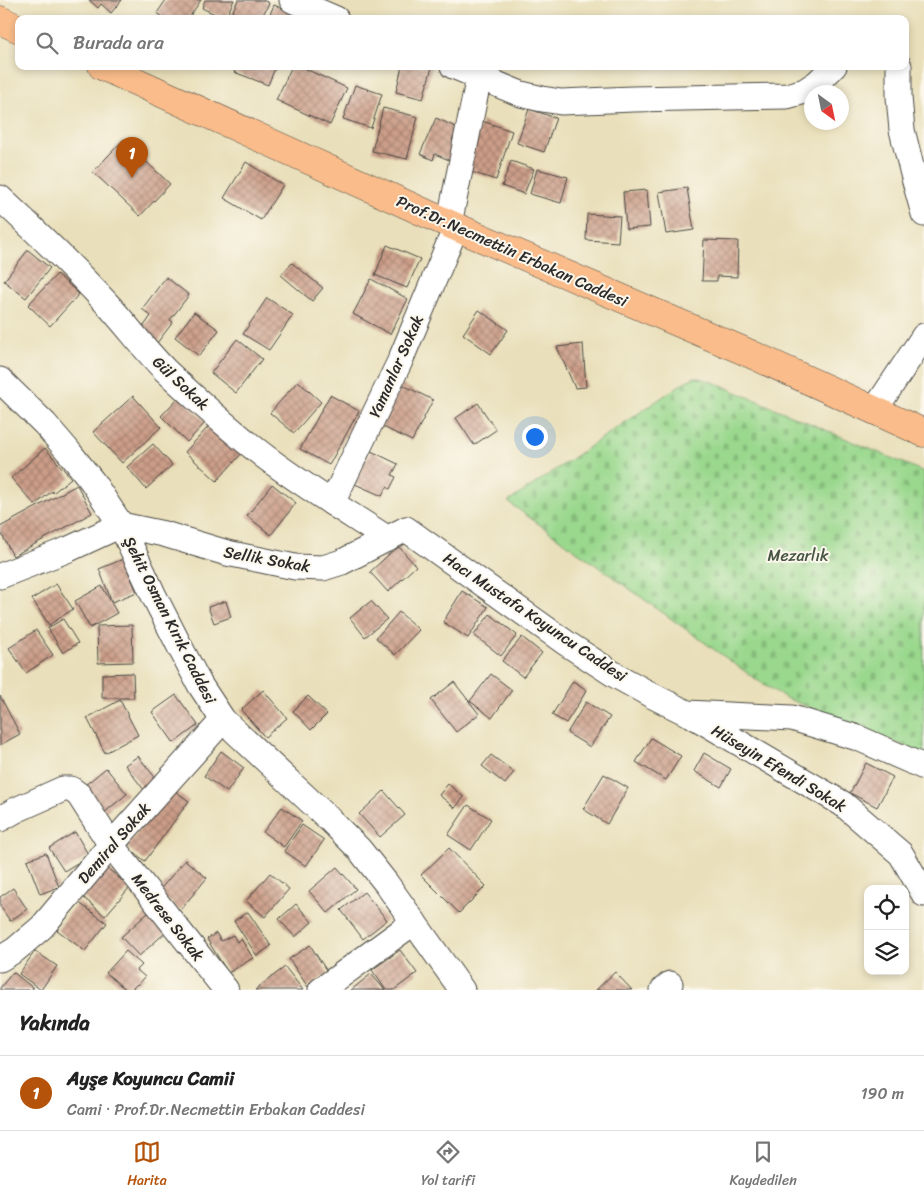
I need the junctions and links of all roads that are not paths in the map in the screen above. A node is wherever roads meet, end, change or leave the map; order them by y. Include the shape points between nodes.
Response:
1 (292, 0) edge
2 (327, 15) edge
3 (0, 20) edge
4 (15, 26) edge
5 (111, 70) edge
6 (462, 70) edge
7 (830, 70) edge
8 (899, 70) edge
9 (479, 77) junction
10 (0, 198) edge
11 (924, 214) edge
12 (453, 225) junction
13 (924, 336) edge
14 (0, 380) edge
15 (874, 411) junction
16 (924, 433) edge
17 (332, 502) junction
18 (122, 525) junction
19 (397, 534) junction
20 (0, 576) edge
21 (687, 713) junction
22 (223, 720) junction
23 (924, 767) edge
24 (0, 819) edge
25 (111, 845) junction
26 (912, 856) edge
27 (924, 894) edge
28 (414, 922) junction
29 (0, 959) edge
30 (226, 990) edge
31 (321, 990) edge
32 (462, 990) edge

1 - 2 street
3 - 4 main road
5 - 12 main road, Prof.Dr.Necmettin Erbakan Caddesi
6 - 9 street
7 - 9 street via 805,91 787,96 561,102 521,94
8 - 11 street via 902,130
9 - 12 street, Yamanlar Sokak
10 - 17 street, Gül Sokak via 76,271 165,369 227,426
12 - 15 main road, Prof.Dr.Necmettin Erbakan Caddesi
12 - 17 street, Yamanlar Sokak via 400,361
13 - 15 street
14 - 18 street, Şehit Osman Kırık Caddesi via 69,452
15 - 16 main road, Prof.Dr.Necmettin Erbakan Caddesi
17 - 19 street, Gül Sokak
18 - 19 street, Sellik Sokak via 227,553 295,567 323,568
18 - 20 street
18 - 22 street, Şehit Osman Kırık Caddesi via 180,647
19 - 21 street, Hacı Mustafa Koyuncu Caddesi via 615,675
21 - 23 street, Hacı Mustafa Koyuncu Caddesi via 792,718 858,738
21 - 26 street, Hüseyin Efendi Sokak via 843,804
22 - 25 street, Demiral Sokak
22 - 28 street, Şehit Osman Kırık Caddesi via 359,850
24 - 25 street, Medrese Sokak via 71,788 79,795
25 - 29 street, Demiral Sokak via 42,927
25 - 30 street, Medrese Sokak
26 - 27 street, Hüseyin Efendi Sokak
28 - 31 street
28 - 32 street, Şehit Osman Kırık Caddesi

